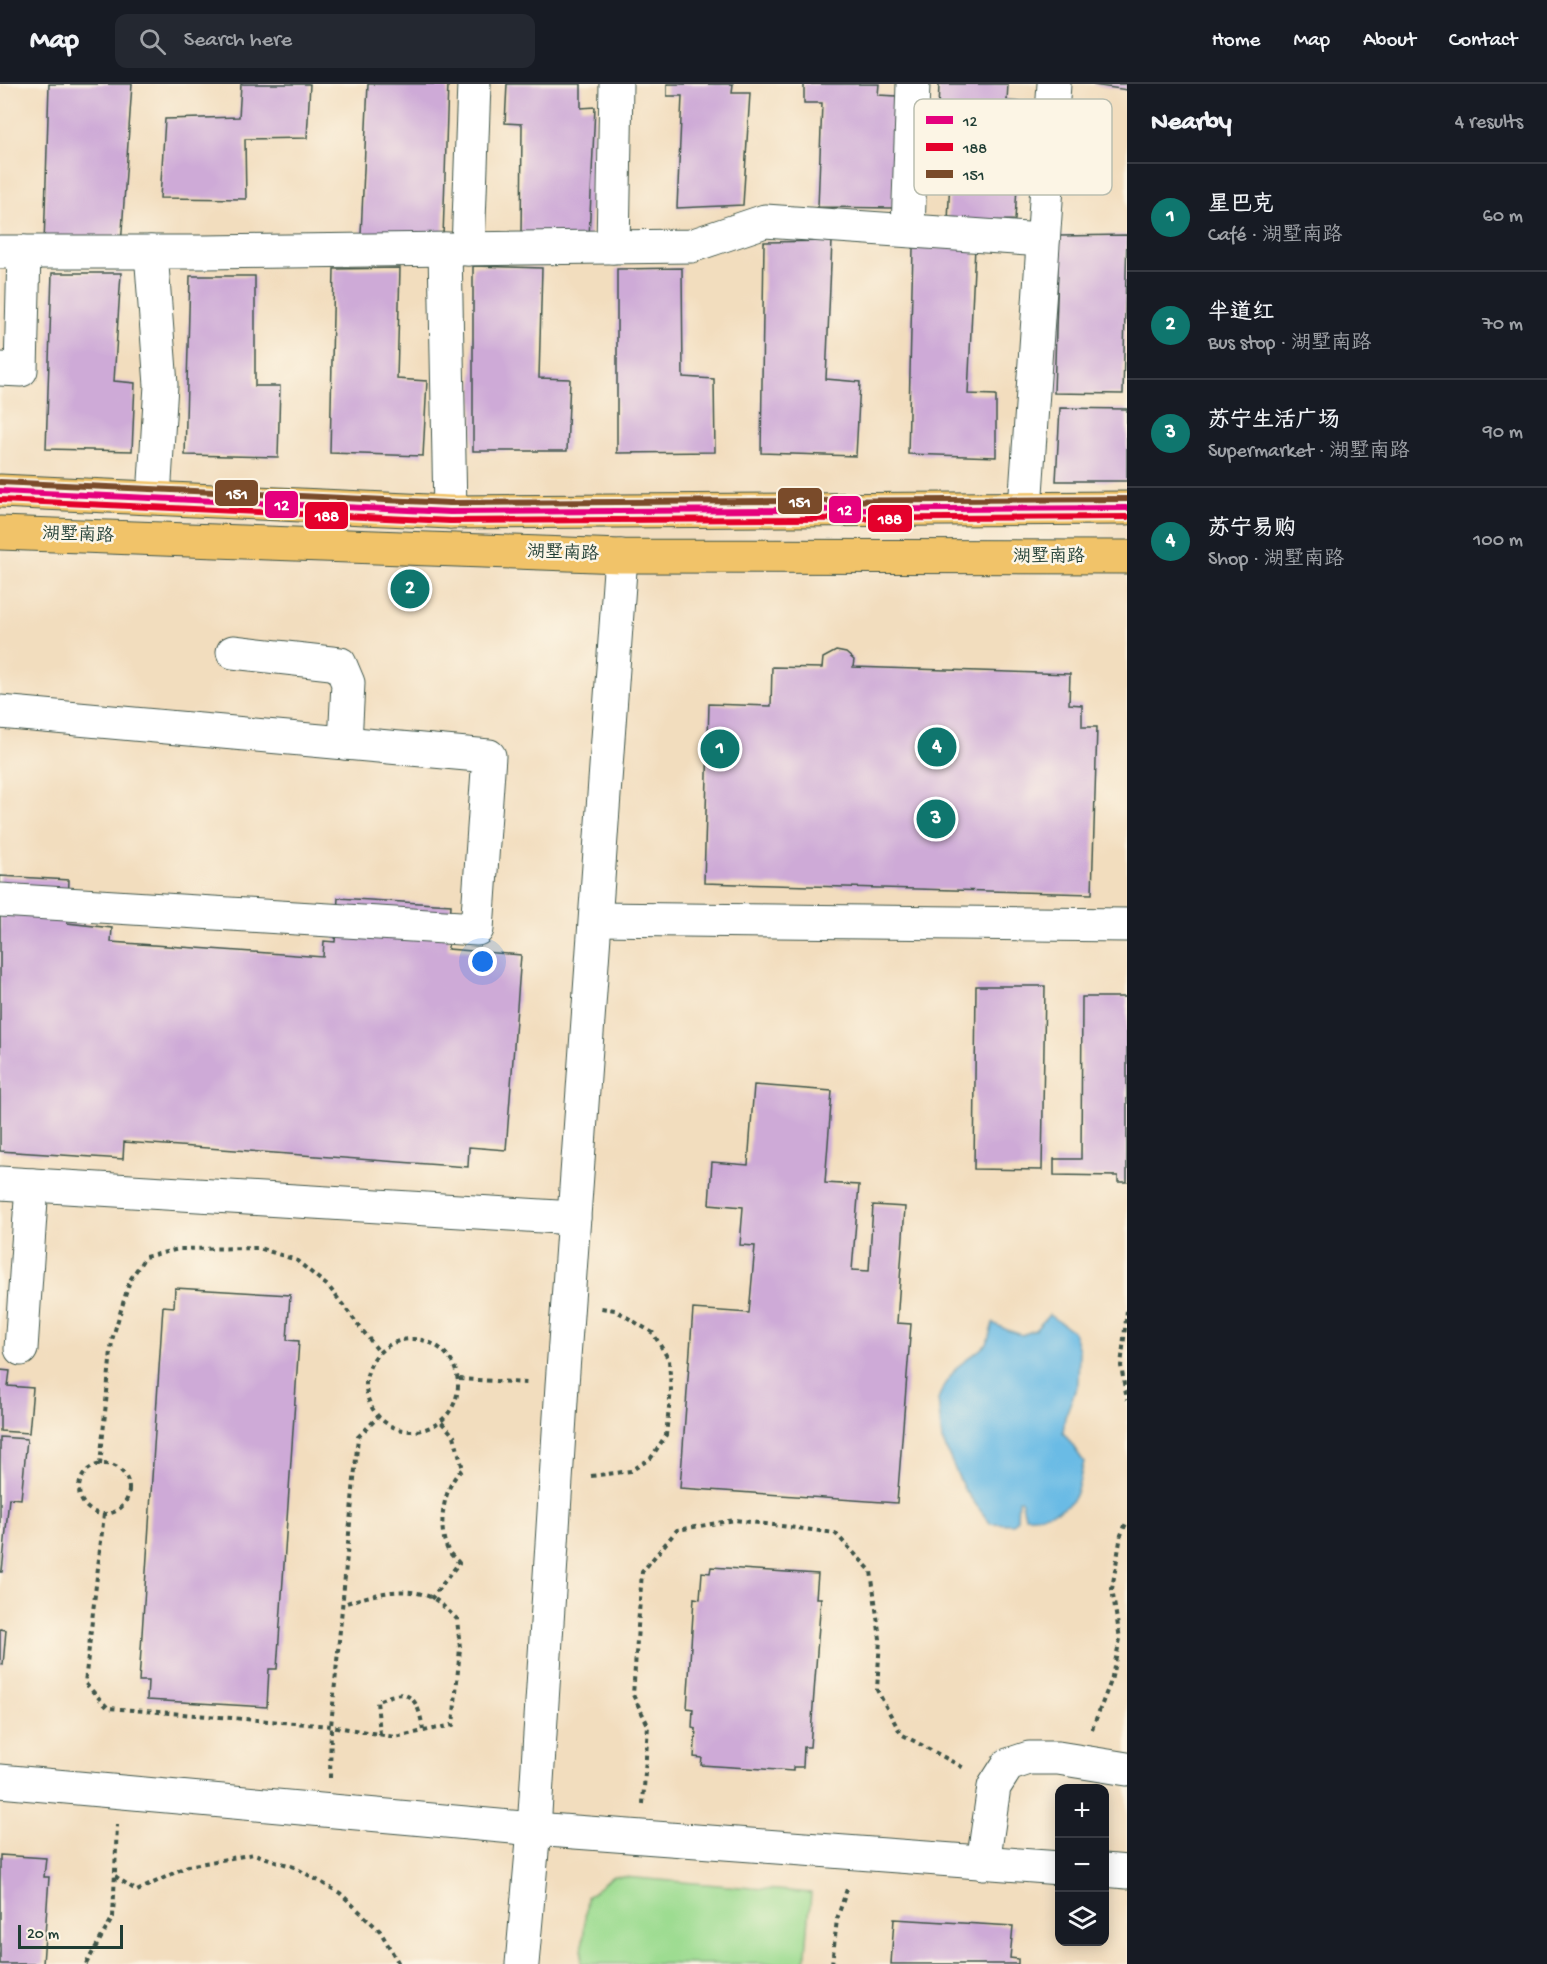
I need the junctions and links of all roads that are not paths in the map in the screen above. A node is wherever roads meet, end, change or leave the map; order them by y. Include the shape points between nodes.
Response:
1 (474, 84) edge
2 (616, 84) edge
3 (913, 84) edge
4 (1054, 84) edge
5 (1053, 99) edge
6 (1046, 195) edge
7 (908, 231) junction
8 (1043, 240) junction
9 (613, 247) junction
10 (456, 249) junction
11 (12, 252) edge
12 (151, 252) junction
13 (0, 369) edge
14 (0, 491) edge
15 (154, 498) junction
16 (1025, 507) junction
17 (1127, 508) edge
18 (450, 512) junction
19 (0, 533) edge
20 (621, 556) junction
21 (1127, 557) edge
22 (233, 652) dead end
23 (0, 712) edge
24 (345, 743) junction
25 (0, 900) edge
26 (596, 920) junction
27 (1127, 925) edge
28 (0, 1183) edge
29 (32, 1185) junction
30 (574, 1218) junction
31 (21, 1349) dead end
32 (1127, 1770) edge
33 (0, 1781) edge
34 (534, 1829) junction
35 (983, 1863) junction
36 (1055, 1868) edge
37 (1109, 1870) edge
38 (1127, 1872) edge
39 (522, 1964) edge

1 - 10 street
2 - 9 street
3 - 7 street
4 - 5 street
6 - 8 street
7 - 8 street
7 - 9 street via 765,221 691,246
8 - 16 street
9 - 10 street
10 - 12 street
10 - 18 street
11 - 12 street
11 - 13 street via 21,370
12 - 15 street via 161,386
14 - 15 main road
15 - 18 main road
16 - 17 main road
16 - 18 main road
19 - 20 main road, 湖墅南路
20 - 21 main road, 湖墅南路
20 - 26 street
22 - 24 street via 340,664 348,683
23 - 24 street
24 - 25 street via 489,756 477,928
26 - 27 street
26 - 30 street
28 - 29 street
29 - 30 street
29 - 31 street
30 - 34 street
32 - 35 street via 1058,1758 1029,1758 1008,1765 994,1787
33 - 34 street
34 - 35 street
34 - 39 street
35 - 36 street
37 - 38 street

